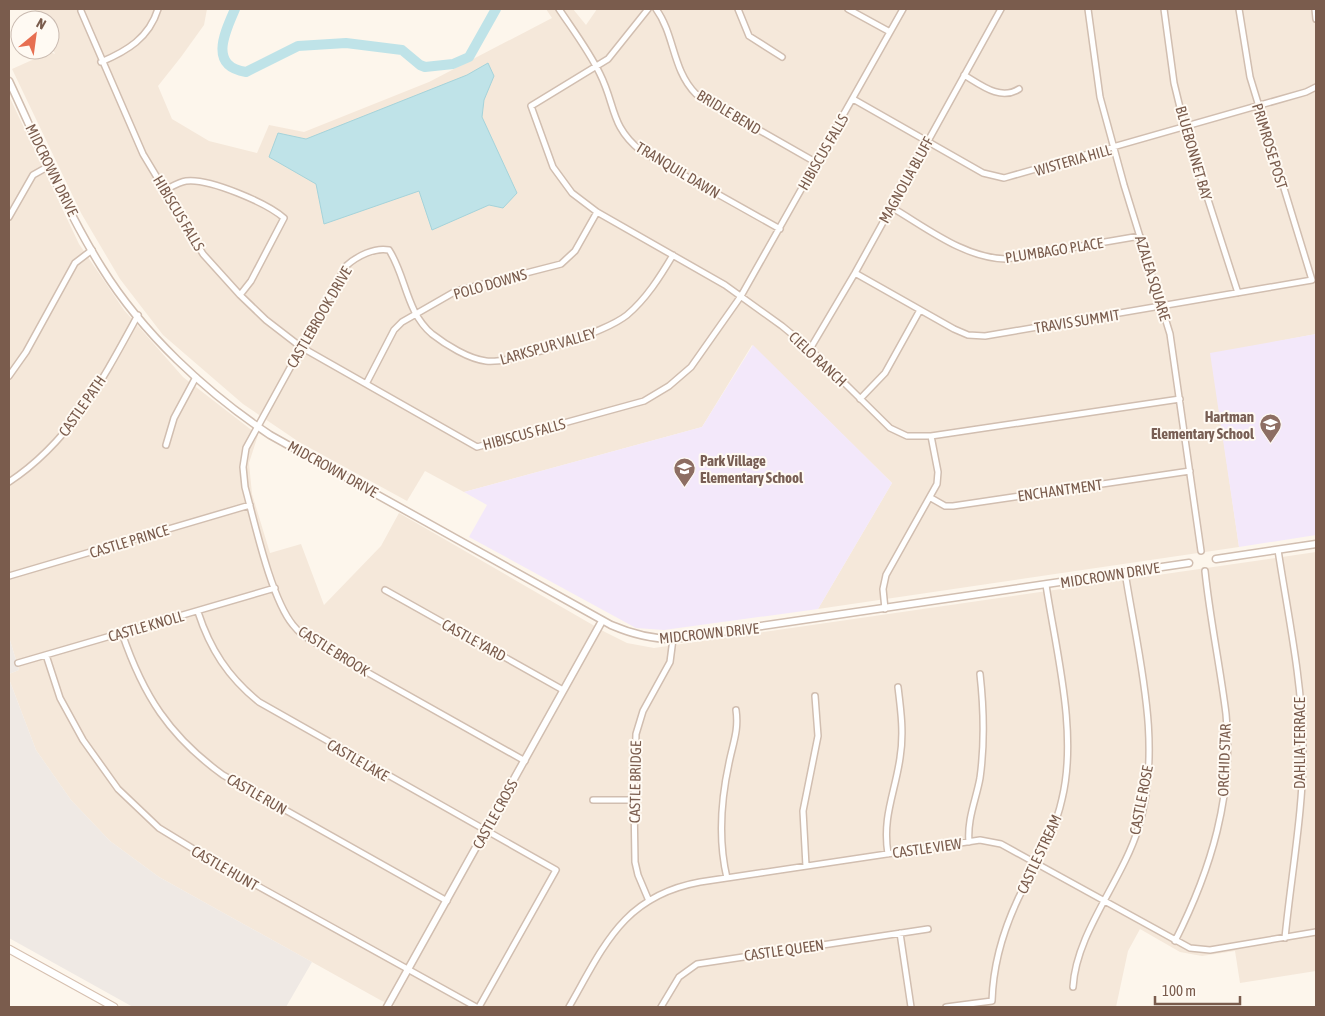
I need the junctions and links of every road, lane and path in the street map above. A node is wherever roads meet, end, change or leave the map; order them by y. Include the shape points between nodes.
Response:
1 (158, 9) edge
2 (558, 9) edge
3 (648, 9) edge
4 (656, 9) edge
5 (738, 9) edge
6 (848, 9) edge
7 (903, 9) edge
8 (1001, 9) edge
9 (1088, 9) edge
10 (1164, 9) edge
11 (1239, 9) edge
12 (1315, 9) edge
13 (81, 11) dead end
14 (1316, 19) edge
15 (890, 32) junction
16 (782, 57) dead end
17 (101, 62) junction
18 (596, 67) junction
19 (964, 75) junction
20 (9, 81) edge
21 (1316, 87) edge
22 (1019, 89) dead end
23 (1316, 91) edge
24 (1306, 92) junction
25 (854, 99) junction
26 (1258, 106) junction
27 (1185, 128) junction
28 (928, 141) junction
29 (1113, 148) junction
30 (817, 163) junction
31 (49, 166) junction
32 (164, 190) junction
33 (891, 207) junction
34 (597, 212) junction
35 (9, 217) edge
36 (780, 229) junction
37 (1140, 236) junction
38 (92, 250) junction
39 (389, 250) joint
40 (673, 255) junction
41 (855, 273) junction
42 (1312, 280) joint
43 (1238, 293) junction
44 (240, 295) junction
45 (741, 296) junction
46 (1163, 307) junction
47 (920, 310) junction
48 (416, 313) junction
49 (138, 315) junction
50 (301, 347) junction
51 (810, 349) junction
52 (9, 376) edge
53 (196, 377) junction
54 (281, 381) joint
55 (366, 384) junction
56 (860, 399) junction
57 (1180, 399) junction
58 (257, 424) junction
59 (931, 436) junction
60 (166, 445) dead end
61 (1190, 471) junction
62 (9, 482) edge
63 (931, 498) junction
64 (250, 505) junction
65 (1316, 544) edge
66 (1278, 550) junction
67 (1201, 551) dead end
68 (1216, 559) dead end
69 (1189, 563) dead end
70 (1204, 571) dead end
71 (1125, 572) junction
72 (9, 576) edge
73 (1046, 585) junction
74 (274, 588) junction
75 (384, 590) dead end
76 (885, 609) junction
77 (198, 612) junction
78 (602, 621) junction
79 (122, 633) junction
80 (673, 639) junction
81 (46, 655) junction
82 (18, 664) dead end
83 (980, 674) dead end
84 (898, 688) dead end
85 (563, 690) junction
86 (815, 696) dead end
87 (736, 710) dead end
88 (525, 761) junction
89 (593, 800) dead end
90 (634, 800) junction
91 (486, 832) junction
92 (969, 842) junction
93 (888, 854) junction
94 (1037, 864) junction
95 (806, 866) junction
96 (727, 878) junction
97 (447, 901) junction
98 (649, 901) junction
99 (1104, 903) junction
100 (928, 929) dead end
101 (1316, 932) edge
102 (900, 934) junction
103 (1285, 938) junction
104 (1175, 941) junction
105 (9, 949) edge
106 (408, 970) junction
107 (1073, 987) dead end
108 (114, 1007) edge
109 (387, 1007) edge
110 (477, 1007) edge
111 (570, 1007) edge
112 (661, 1007) edge
113 (911, 1007) edge
114 (946, 1007) edge

1 - 17 street via 136,44
2 - 18 street, TRANQUIL DAWN
3 - 18 street via 616,52
4 - 30 street, BRIDLE BEND via 680,71 696,94
5 - 16 street via 749,36
6 - 15 street
7 - 15 street, HIBISCUS FALLS
8 - 19 street, MAGNOLIA BLUFF
9 - 29 street, AZALEA SQUARE via 1093,58
10 - 27 street, BLUEBONNET BAY via 1174,83
11 - 26 street, PRIMROSE POST via 1242,40
12 - 14 street
13 - 17 street, HIBISCUS FALLS
15 - 25 street, HIBISCUS FALLS
17 - 32 street, HIBISCUS FALLS via 143,154
18 - 34 street, CIELO RANCH via 531,106 553,167 572,192
18 - 36 street, TRANQUIL DAWN via 616,122 627,139 641,151
19 - 22 street via 1003,95
19 - 28 street, MAGNOLIA BLUFF
20 - 31 street, MIDCROWN DRIVE
21 - 24 street, WISTERIA HILL
23 - 24 street, WISTERIA HILL
24 - 26 street, WISTERIA HILL
25 - 28 street, WISTERIA HILL
25 - 30 street, HIBISCUS FALLS
26 - 27 street, WISTERIA HILL
26 - 42 street, PRIMROSE POST
27 - 29 street, WISTERIA HILL
27 - 43 street, BLUEBONNET BAY
28 - 29 street, WISTERIA HILL via 982,173 1004,178
28 - 33 street, MAGNOLIA BLUFF
29 - 37 street, AZALEA SQUARE
30 - 36 street, HIBISCUS FALLS
31 - 35 street via 33,175
31 - 38 street, MIDCROWN DRIVE
32 - 44 street, HIBISCUS FALLS via 203,254
32 - 44 street via 186,181 199,182 242,194 284,218
33 - 37 street, PLUMBAGO PLACE via 972,254 989,259 1006,260
33 - 41 street, MAGNOLIA BLUFF
34 - 40 street, CIELO RANCH
34 - 48 street, POLO DOWNS via 575,251 561,264 456,291
36 - 45 street, HIBISCUS FALLS
37 - 46 street, AZALEA SQUARE
38 - 49 street, MIDCROWN DRIVE
38 - 52 street via 75,263 26,352
39 - 48 street, LARKSPUR VALLEY
39 - 50 street, CASTLEBROOK DRIVE via 356,257 346,266
40 - 45 street, CIELO RANCH
40 - 48 street, LARKSPUR VALLEY via 642,301 612,325 595,334 505,360 485,361 472,357 430,333
41 - 47 street, TRAVIS SUMMIT
41 - 51 street, MAGNOLIA BLUFF
42 - 43 street, TRAVIS SUMMIT
43 - 46 street, TRAVIS SUMMIT
44 - 50 street, HIBISCUS FALLS
45 - 51 street, CIELO RANCH
45 - 55 street, HIBISCUS FALLS via 691,367 657,394 633,404 477,447
46 - 47 street, TRAVIS SUMMIT via 985,336 954,330
46 - 57 street, AZALEA SQUARE
47 - 56 street via 884,373
48 - 55 street, POLO DOWNS via 394,330
49 - 53 street, MIDCROWN DRIVE
49 - 62 street, CASTLE PATH via 82,412 44,455
50 - 54 street, CASTLEBROOK DRIVE
50 - 55 street, HIBISCUS FALLS
51 - 56 street, CIELO RANCH
53 - 58 street, MIDCROWN DRIVE
53 - 60 street via 174,418
54 - 58 street, CASTLE BROOK
56 - 59 street, CIELO RANCH via 897,432 915,437
57 - 59 street, CIELO RANCH
57 - 61 street, AZALEA SQUARE
58 - 64 street, CASTLE BROOK via 246,448 243,467 244,487
58 - 78 street, MIDCROWN DRIVE
59 - 63 street via 938,478
61 - 63 street, ENCHANTMENT via 953,506 945,506
61 - 67 street, AZALEA SQUARE
63 - 76 street via 886,575 883,589
64 - 72 street, CASTLE PRINCE
64 - 74 street, CASTLE BROOK
65 - 66 street
66 - 68 street
66 - 103 street, DAHLIA TERRACE via 1299,689 1303,748
69 - 71 street, MIDCROWN DRIVE
70 - 104 street, ORCHID STAR via 1226,715 1226,776 1222,814 1207,870
71 - 73 street, MIDCROWN DRIVE
71 - 99 street, CASTLE ROSE via 1146,704 1149,759 1138,830
73 - 76 street, MIDCROWN DRIVE
73 - 94 street, CASTLE STREAM via 1066,717 1068,756 1054,827
74 - 77 street, CASTLE KNOLL
74 - 88 street, CASTLE BROOK via 286,617 304,636
75 - 85 street, CASTLE YARD
76 - 80 street, MIDCROWN DRIVE
77 - 79 street, CASTLE KNOLL
77 - 91 street, CASTLE LAKE via 205,634 223,666 258,702
78 - 80 street, MIDCROWN DRIVE via 641,638
78 - 85 street, CASTLE CROSS
79 - 81 street, CASTLE KNOLL
79 - 97 street, CASTLE RUN via 133,665 155,708 169,727 204,761 223,775
80 - 90 street, CASTLE BRIDGE via 670,662 643,711 636,734
81 - 82 street, CASTLE KNOLL
81 - 106 street, CASTLE HUNT via 60,698 83,740 118,789 159,828
83 - 92 street via 984,738 979,781 968,825
84 - 93 street via 902,733 898,772 886,821
85 - 88 street, CASTLE CROSS
86 - 95 street via 818,736 803,811
87 - 96 street via 737,735 722,805
88 - 91 street, CASTLE CROSS
89 - 90 street
90 - 98 street, CASTLE BRIDGE via 635,862
91 - 97 street, CASTLE CROSS
91 - 110 street, CASTLE LAKE via 556,870
92 - 93 street, CASTLE VIEW
92 - 94 street, CASTLE VIEW via 997,842
93 - 95 street, CASTLE VIEW
94 - 99 street, CASTLE VIEW
94 - 114 street, CASTLE STREAM via 1002,939 992,1001
95 - 96 street, CASTLE VIEW
96 - 98 street, CASTLE VIEW via 677,887
97 - 106 street, CASTLE CROSS
98 - 111 street, CASTLE VIEW via 626,918 609,937
99 - 104 street, CASTLE VIEW
99 - 107 street, CASTLE ROSE via 1083,948
100 - 102 street, CASTLE QUEEN
101 - 103 street, CASTLE VIEW
102 - 112 street, CASTLE QUEEN via 697,964 679,977
102 - 113 street
103 - 104 street, CASTLE VIEW via 1203,950
105 - 108 main road
106 - 109 street, CASTLE CROSS
106 - 110 street, CASTLE HUNT

